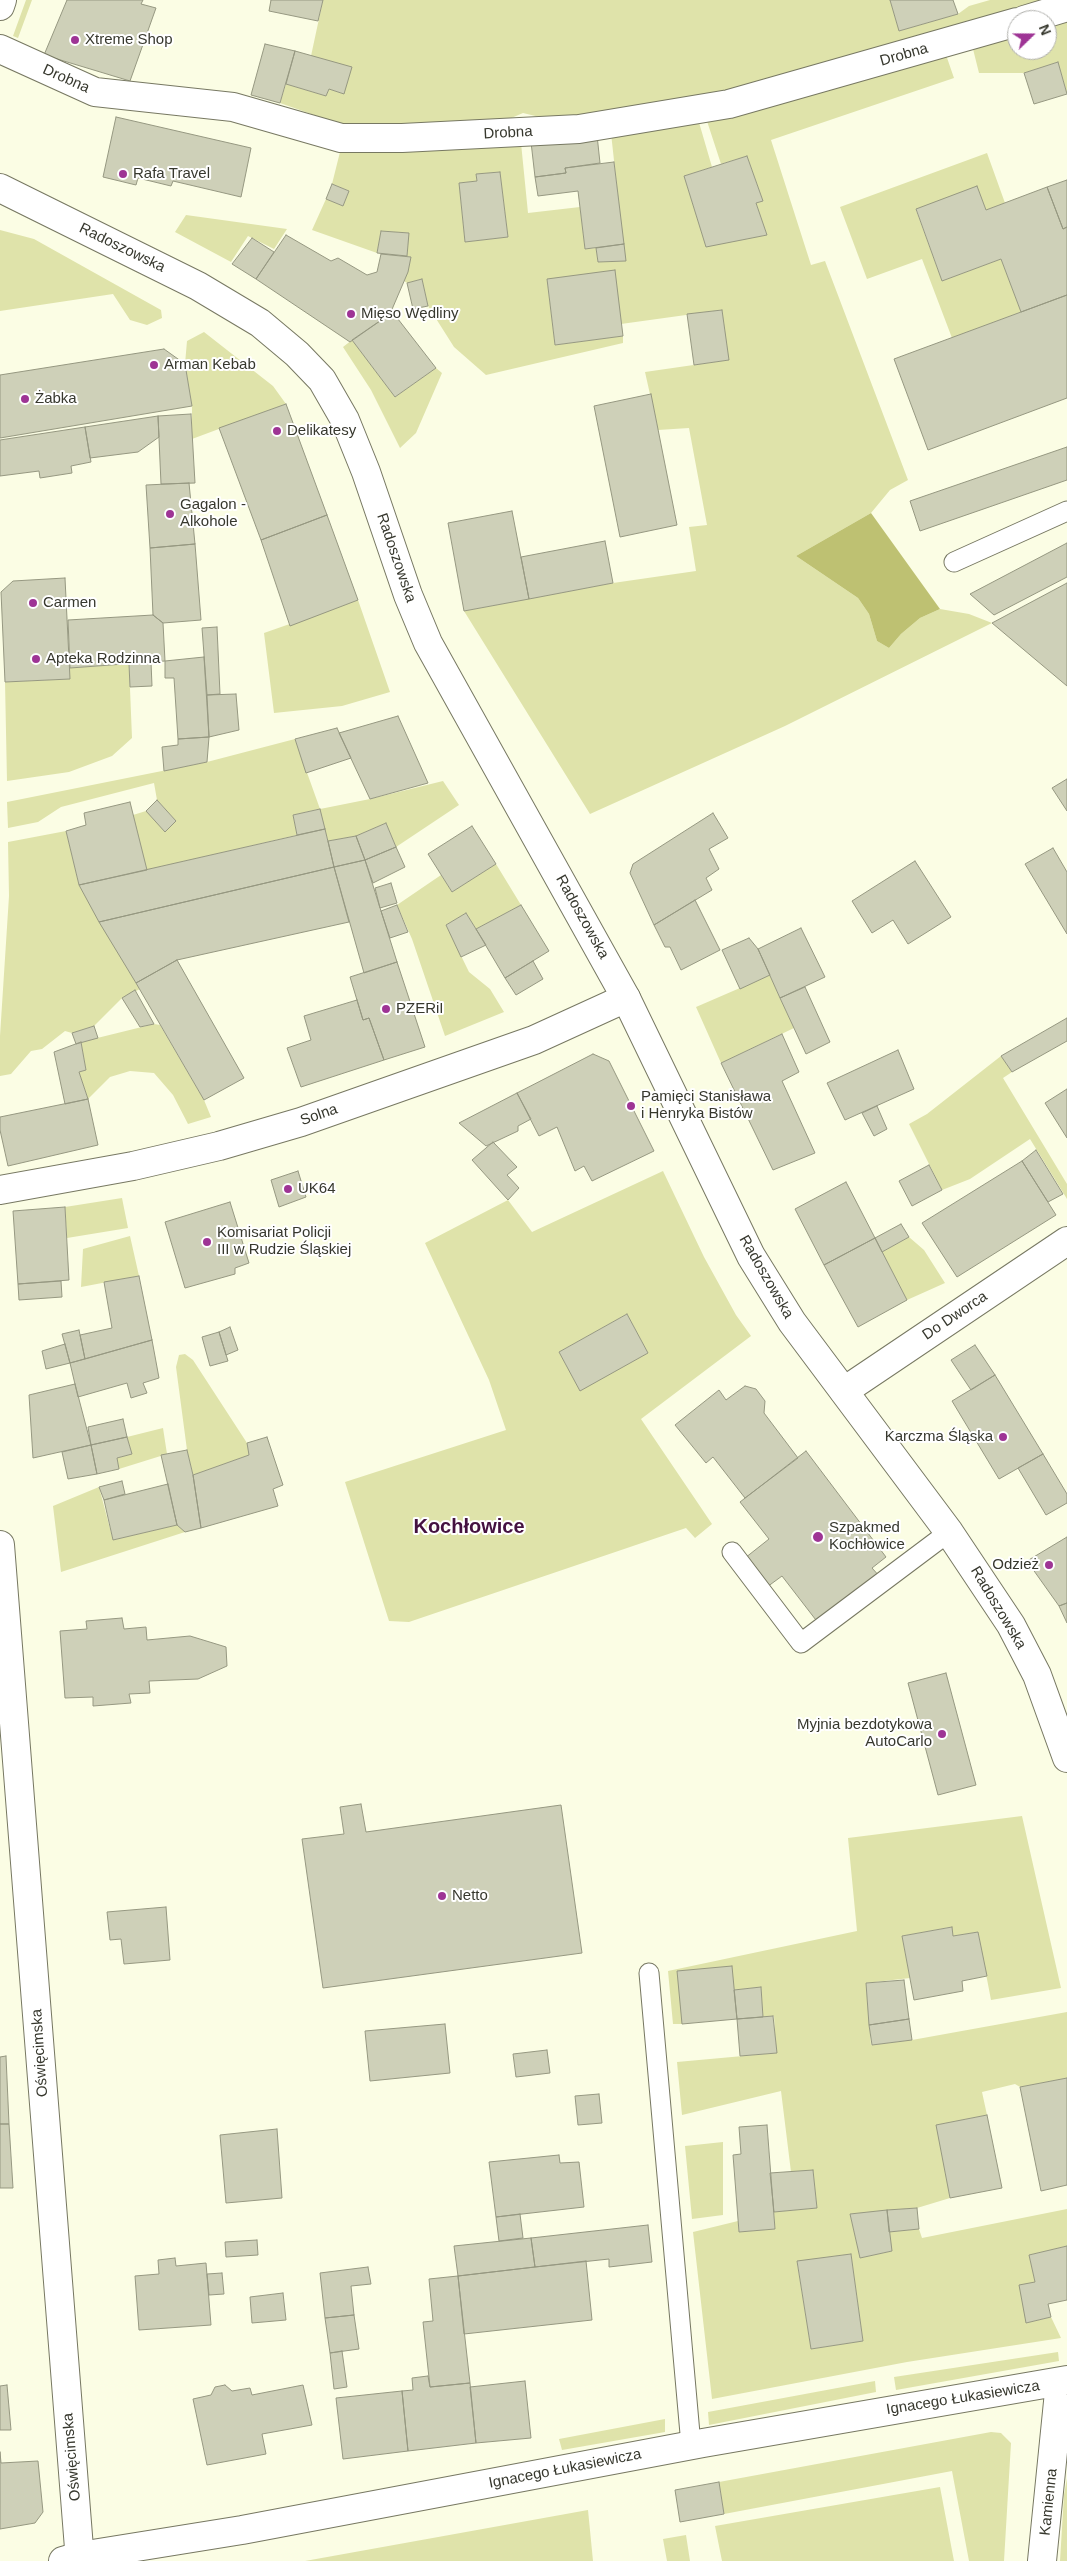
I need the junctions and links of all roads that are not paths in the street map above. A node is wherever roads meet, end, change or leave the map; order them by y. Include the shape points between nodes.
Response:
1 (2, 0) edge
2 (0, 6) edge
3 (1007, 25) edge
4 (0, 49) edge
5 (0, 188) edge
6 (1067, 511) edge
7 (954, 562) dead end
8 (626, 998) junction
9 (0, 1190) edge
10 (1067, 1241) edge
11 (844, 1391) junction
12 (949, 1532) junction
13 (0, 1545) edge
14 (732, 1552) dead end
15 (1067, 1758) edge
16 (649, 1973) dead end
17 (1064, 2381) edge
18 (690, 2445) junction
19 (74, 2559) edge
20 (1042, 2561) edge

1 - 2 street
3 - 4 street, Drobna via 729,104 579,129 402,138 341,138 232,107 95,92
5 - 8 street, Radoszowska via 198,286 260,323 322,380 345,420 366,472 428,643
6 - 7 lane
8 - 9 street, Solna via 534,1040 301,1122 134,1166
8 - 11 street, Radoszowska via 751,1256 792,1322
10 - 11 street, Do Dworca
11 - 12 street, Radoszowska
12 - 14 lane via 801,1644
12 - 15 street, Radoszowska via 1020,1642 1037,1675
13 - 19 street, Oświęcimska
16 - 18 lane
17 - 18 street, Ignacego Łukasiewicza
17 - 20 street, Kamienna
18 - 19 street, Ignacego Łukasiewicza

